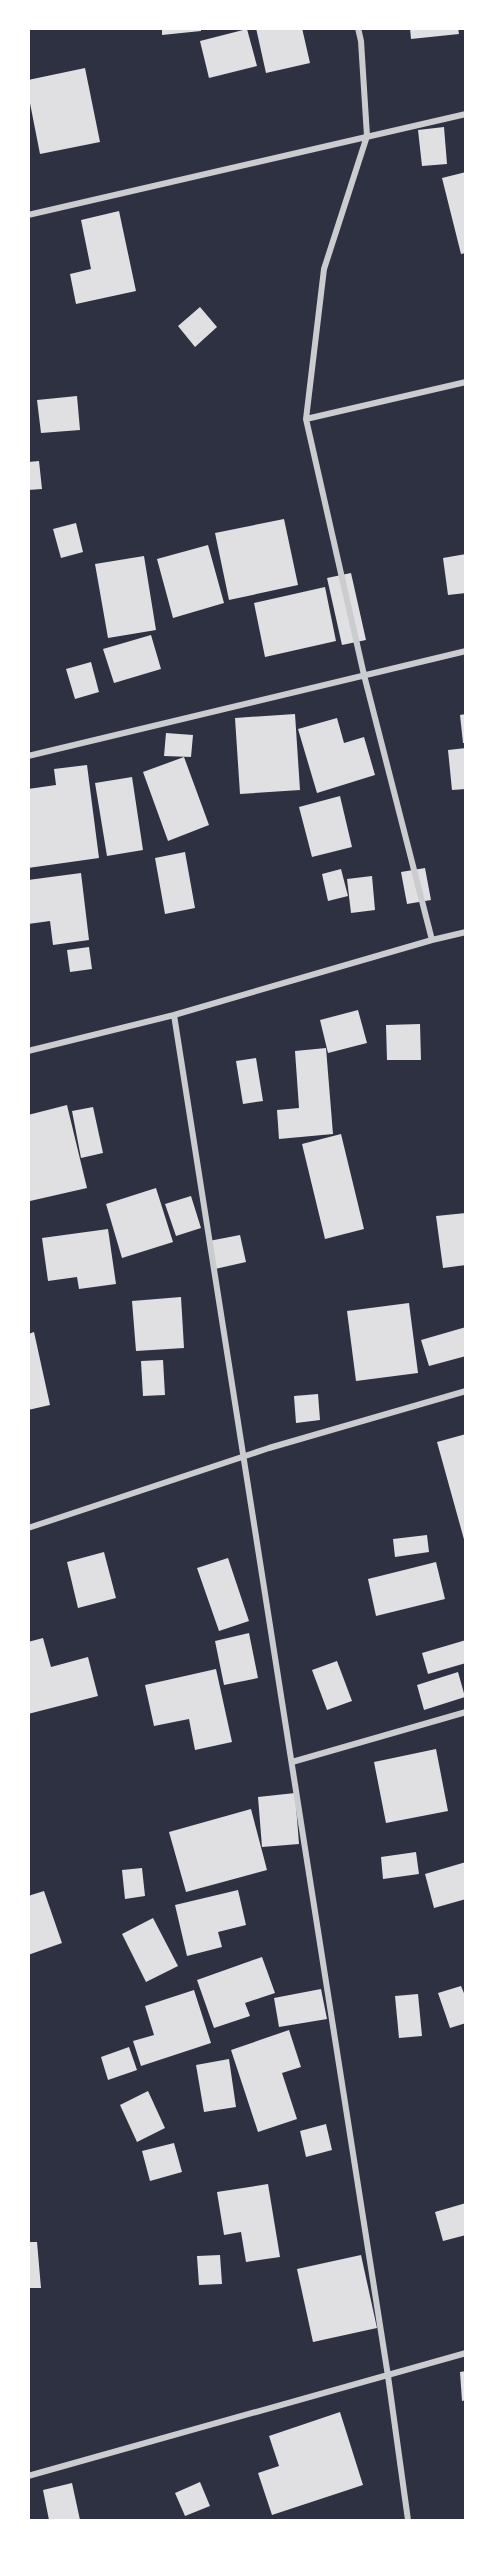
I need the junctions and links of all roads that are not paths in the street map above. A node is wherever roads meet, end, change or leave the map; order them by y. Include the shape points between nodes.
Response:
1 (358, 28) edge
2 (465, 114) edge
3 (367, 136) junction
4 (28, 215) edge
5 (465, 382) edge
6 (306, 419) junction
7 (465, 651) edge
8 (364, 675) junction
9 (28, 756) edge
10 (465, 932) edge
11 (432, 940) junction
12 (174, 1015) junction
13 (28, 1051) edge
14 (465, 1391) edge
15 (243, 1456) junction
16 (28, 1528) edge
17 (465, 1712) edge
18 (292, 1762) junction
19 (465, 2353) edge
20 (388, 2376) junction
21 (28, 2476) edge
22 (408, 2520) edge

1 - 3 street
2 - 3 street
3 - 4 street
3 - 6 street via 324,269
5 - 6 street
6 - 8 street
7 - 8 street
8 - 9 street
8 - 11 street
10 - 11 street
11 - 12 street
12 - 13 street
12 - 15 street
14 - 15 street
15 - 16 street
15 - 18 street
17 - 18 street
18 - 20 street
19 - 20 street
20 - 21 street
20 - 22 street

